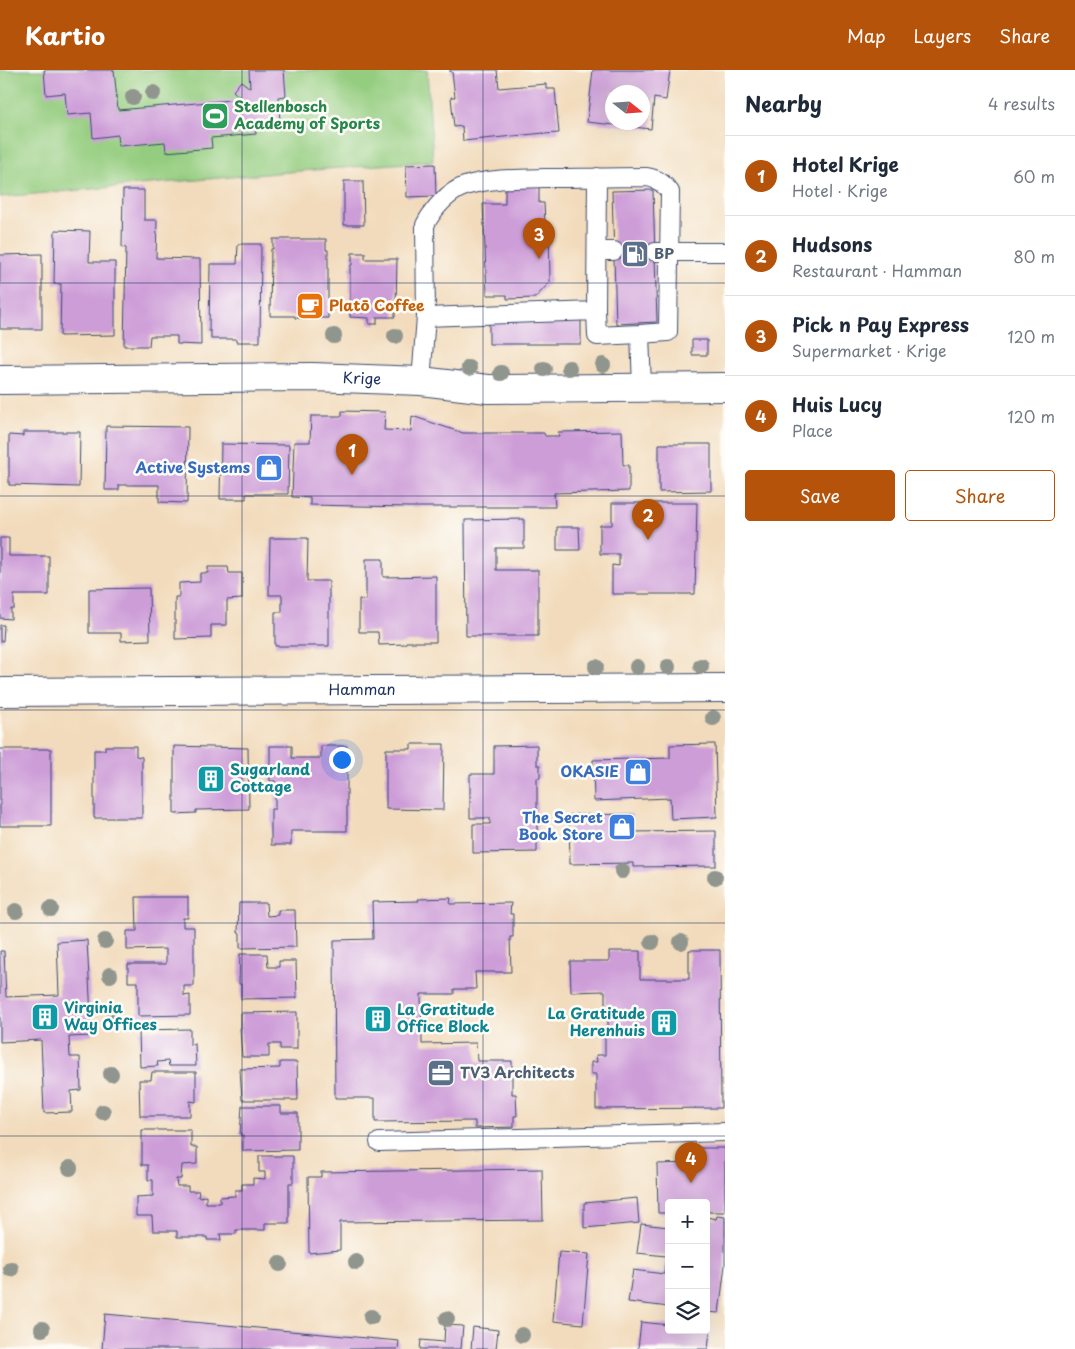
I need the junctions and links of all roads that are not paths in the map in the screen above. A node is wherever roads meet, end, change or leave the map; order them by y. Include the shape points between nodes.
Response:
1 (597, 177) junction
2 (662, 252) junction
3 (725, 252) edge
4 (596, 310) junction
5 (426, 317) junction
6 (640, 334) junction
7 (0, 380) edge
8 (421, 380) junction
9 (642, 387) junction
10 (725, 387) edge
11 (725, 688) edge
12 (0, 692) edge
13 (725, 1132) edge
14 (379, 1142) dead end

1 - 2 lane via 647,177 664,184 670,192
1 - 4 lane via 605,251
1 - 5 lane via 482,182 463,186 445,198 431,212 425,225
2 - 3 lane
2 - 6 lane via 668,332
4 - 5 lane
4 - 6 lane via 597,336
5 - 8 lane
6 - 9 lane
7 - 8 street, Krige via 313,377
8 - 9 street, Krige via 488,389
9 - 10 street, Krige
11 - 12 street, Hamman
13 - 14 lane

